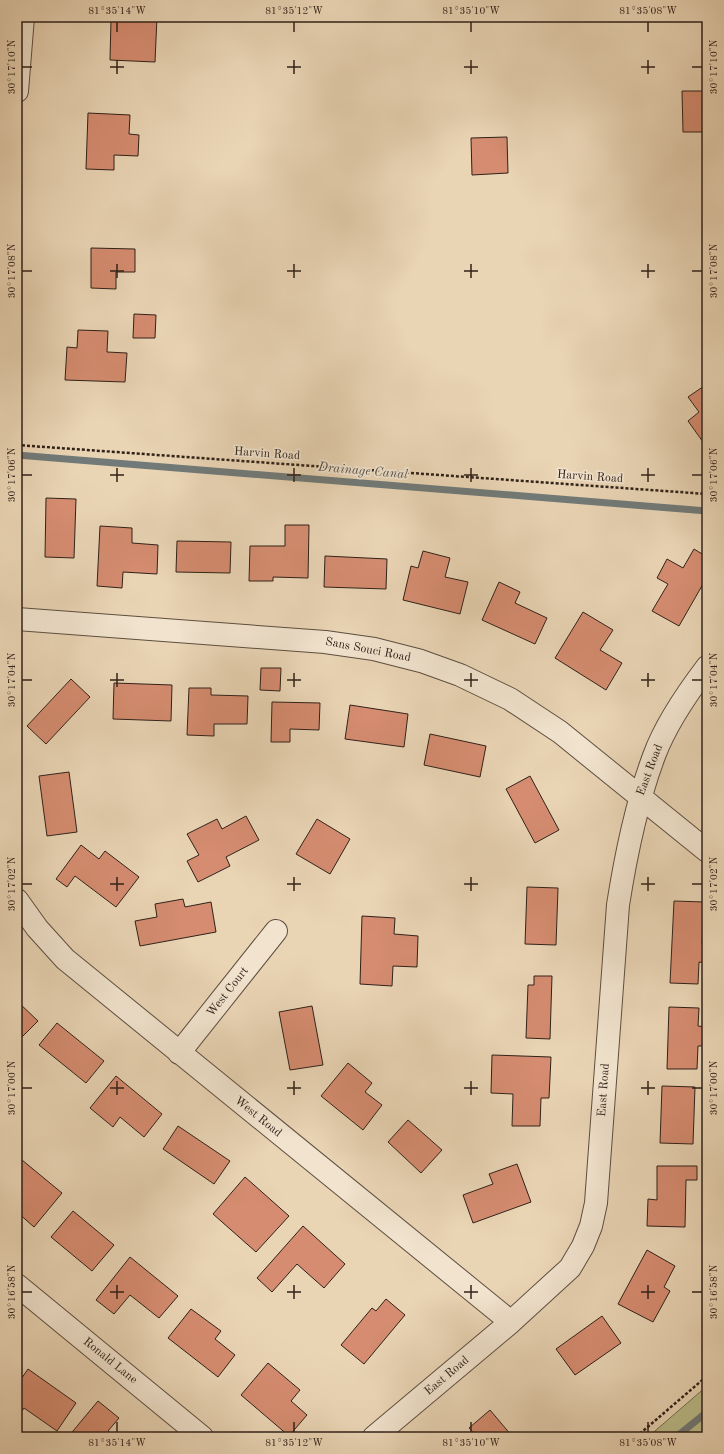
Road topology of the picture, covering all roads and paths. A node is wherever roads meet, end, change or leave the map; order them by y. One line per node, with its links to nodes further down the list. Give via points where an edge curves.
1 (23, 17): 2 (street)
2 (17, 91)
3 (17, 445): 4 (path, Harvin Road)
4 (707, 494)
5 (17, 619): 7 (street, Sans Souci Road, via 325,642 374,649 421,661 460,675 510,699 560,732)
6 (707, 667): 7 (street, East Road, via 694,683 654,754)
7 (640, 797): 8 (street, Sans Souci Road); 13 (street, East Road, via 618,905 596,1203 591,1226 570,1268)
8 (707, 852)
9 (17, 900): 11 (street, West Road, via 37,928 65,959)
10 (276, 931): 11 (street, West Court)
11 (180, 1053): 13 (street, West Road)
12 (17, 1285): 15 (street, Ronald Lane)
13 (511, 1322): 16 (street, East Road)
14 (707, 1376): 17 (path)
15 (202, 1437)
16 (374, 1437)
17 (636, 1437)

